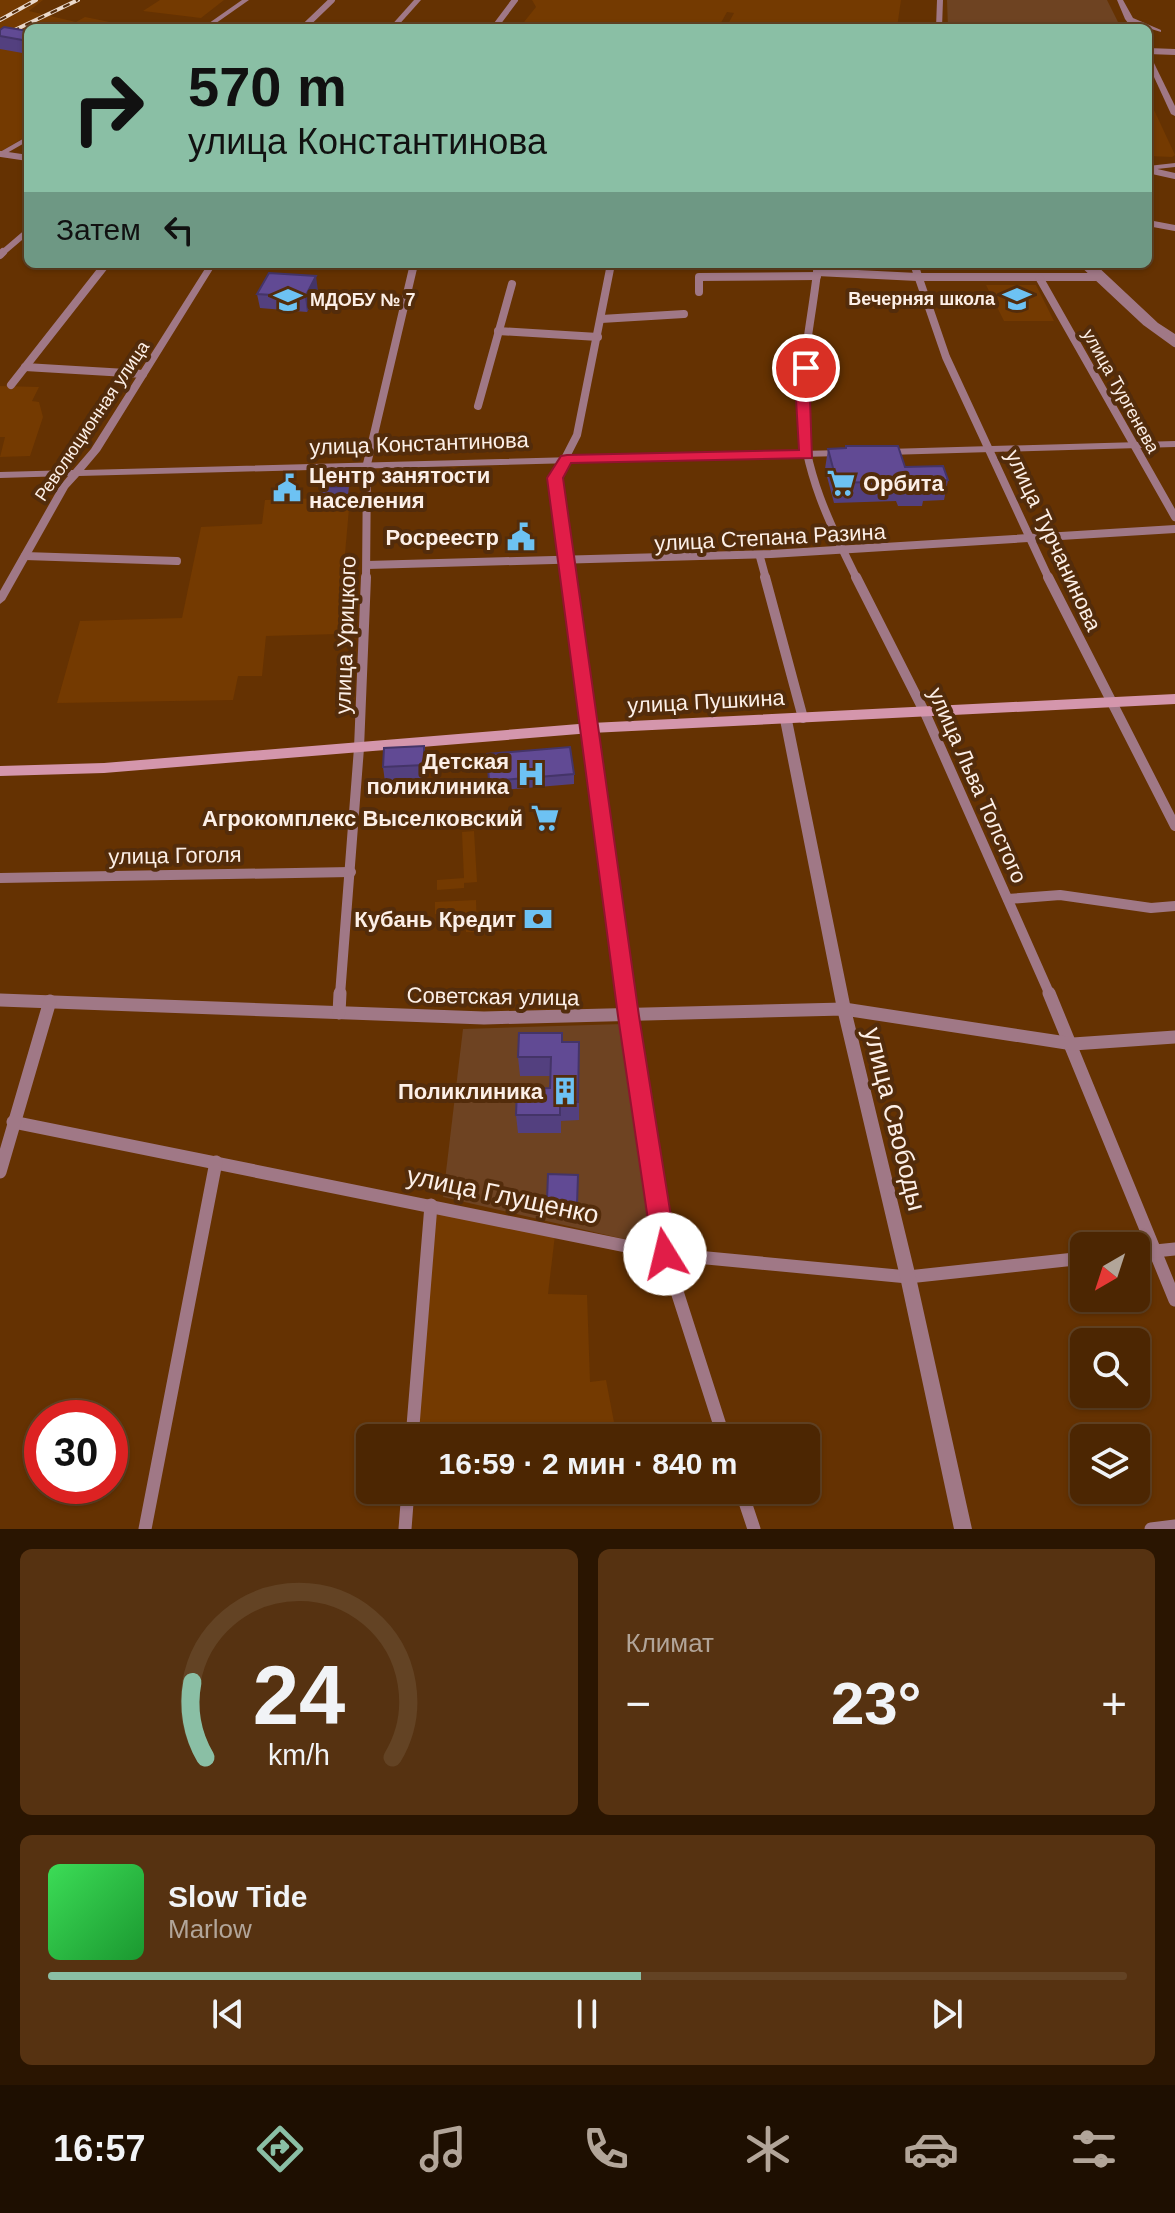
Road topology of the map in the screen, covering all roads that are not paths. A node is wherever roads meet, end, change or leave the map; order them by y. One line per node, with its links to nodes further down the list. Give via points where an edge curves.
1 (246, 0): 8 (street)
2 (332, 0): 9 (street)
3 (418, 0): 10 (street)
4 (515, 0): 11 (street)
5 (940, 0): 12 (street)
6 (1120, 0): 7 (street)
7 (1128, 19): 13 (street); 14 (street)
8 (211, 24)
9 (307, 24)
10 (396, 24)
11 (497, 24)
12 (939, 24)
13 (1131, 24)
14 (1141, 24)
15 (1152, 28): 16 (street)
16 (1159, 31): 17 (street); 18 (street)
17 (1152, 32)
18 (1175, 32)
19 (1175, 52): 20 (street)
20 (1152, 54)
21 (1152, 63): 22 (street)
22 (1175, 114)
23 (24, 140): 24 (street)
24 (0, 155): 25 (street)
25 (24, 158)
26 (1174, 166): 27 (street)
27 (1152, 169)
28 (1152, 170): 29 (street)
29 (1175, 176)
30 (1152, 224): 31 (street)
31 (1175, 228)
32 (24, 234): 33 (street)
33 (0, 255)
34 (103, 268): 51 (street)
35 (209, 268): 52 (street, Революционная улица)
36 (413, 268): 62 (street, улица Урицкого)
37 (610, 268): 47 (street)
38 (915, 268): 41 (street, улица Турчанинова)
39 (1090, 268): 42 (street)
40 (817, 271): 41 (street); 45 (street, via 699,277); 60 (street, улица Льва Толстого, via 803,399)
41 (917, 277): 43 (street); 57 (street, улица Турчанинова, via 946,357)
42 (1099, 278): 43 (street); 50 (street)
43 (1040, 279): 56 (street, улица Тургенева)
44 (512, 284): 48 (street)
45 (699, 292)
46 (684, 314): 47 (street)
47 (601, 319): 49 (street)
48 (498, 331): 49 (street); 54 (street)
49 (598, 337): 61 (street)
50 (1175, 341)
51 (25, 367): 52 (street); 53 (street)
52 (143, 374): 63 (street, Революционная улица)
53 (11, 385)
54 (478, 406)
55 (1175, 444): 56 (street)
56 (1132, 445): 57 (street); 65 (street, улица Тургенева)
57 (991, 449): 58 (street); 67 (street, улица Турчанинова)
58 (868, 452)
59 (853, 453): 60 (street, улица Константинова)
60 (807, 454): 61 (street, улица Константинова); 68 (street, улица Льва Толстого)
61 (567, 459): 62 (street, улица Константинова); 72 (street, via 555,478)
62 (367, 464): 63 (street, улица Константинова); 73 (street, улица Урицкого)
63 (77, 472): 64 (street, улица Константинова); 69 (street, Революционная улица)
64 (0, 475)
65 (1175, 517)
66 (1175, 529): 67 (street, улица Степана Разина)
67 (1029, 540): 68 (street, улица Степана Разина); 76 (street, улица Турчанинова)
68 (842, 552): 70 (street, улица Степана Разина); 77 (street, улица Льва Толстого)
69 (25, 556): 71 (street); 74 (street, Революционная улица)
70 (760, 557): 72 (street, улица Степана Разина); 78 (street)
71 (177, 561)
72 (568, 564): 73 (street, улица Степана Разина); 80 (street)
73 (367, 565): 81 (street, улица Урицкого)
74 (0, 600)
75 (1175, 699): 76 (main road, улица Пушкина)
76 (1113, 702): 77 (main road, улица Пушкина); 83 (street, улица Турчанинова)
77 (924, 710): 78 (main road, улица Пушкина); 86 (street, улица Льва Толстого)
78 (803, 718): 79 (main road, улица Пушкина)
79 (786, 720): 80 (main road, улица Пушкина); 90 (street, улица Свободы)
80 (591, 728): 81 (main road, улица Пушкина); 92 (street)
81 (359, 748): 82 (main road, улица Пушкина); 84 (street, улица Урицкого)
82 (0, 771)
83 (1175, 826)
84 (351, 872): 85 (street, улица Гоголя); 91 (street, улица Урицкого)
85 (0, 878)
86 (1008, 899): 87 (street, via 1060,895 1151,908); 94 (street, улица Льва Толстого)
87 (1175, 906)
88 (0, 1000): 89 (street, Советская улица)
89 (50, 1001): 91 (street, Советская улица); 95 (street)
90 (844, 1009): 92 (street, Советская улица); 94 (street, Советская улица); 104 (street, улица Свободы)
91 (339, 1013): 92 (street, Советская улица)
92 (628, 1016): 102 (street)
93 (1175, 1037): 94 (street, Советская улица)
94 (1073, 1044): 100 (street, улица Льва Толстого)
95 (13, 1122): 96 (street, улица Глущенко); 97 (street)
96 (216, 1162): 98 (street, улица Глущенко); 111 (street)
97 (0, 1172)
98 (431, 1205): 102 (street, улица Глущенко); 106 (street)
99 (1175, 1249): 100 (street)
100 (1156, 1251): 101 (street); 105 (street, улица Льва Толстого)
101 (1150, 1252)
102 (665, 1254): 104 (street, улица Глущенко); 107 (street)
103 (1070, 1260): 104 (street, улица Глущенко)
104 (908, 1277): 114 (street, улица Свободы)
105 (1175, 1300)
106 (413, 1424)
107 (720, 1424)
108 (407, 1504): 112 (street)
109 (746, 1504): 113 (street)
110 (1175, 1526): 115 (street)
111 (145, 1529)
112 (405, 1529)
113 (754, 1529)
114 (963, 1529)
115 (1151, 1529)

